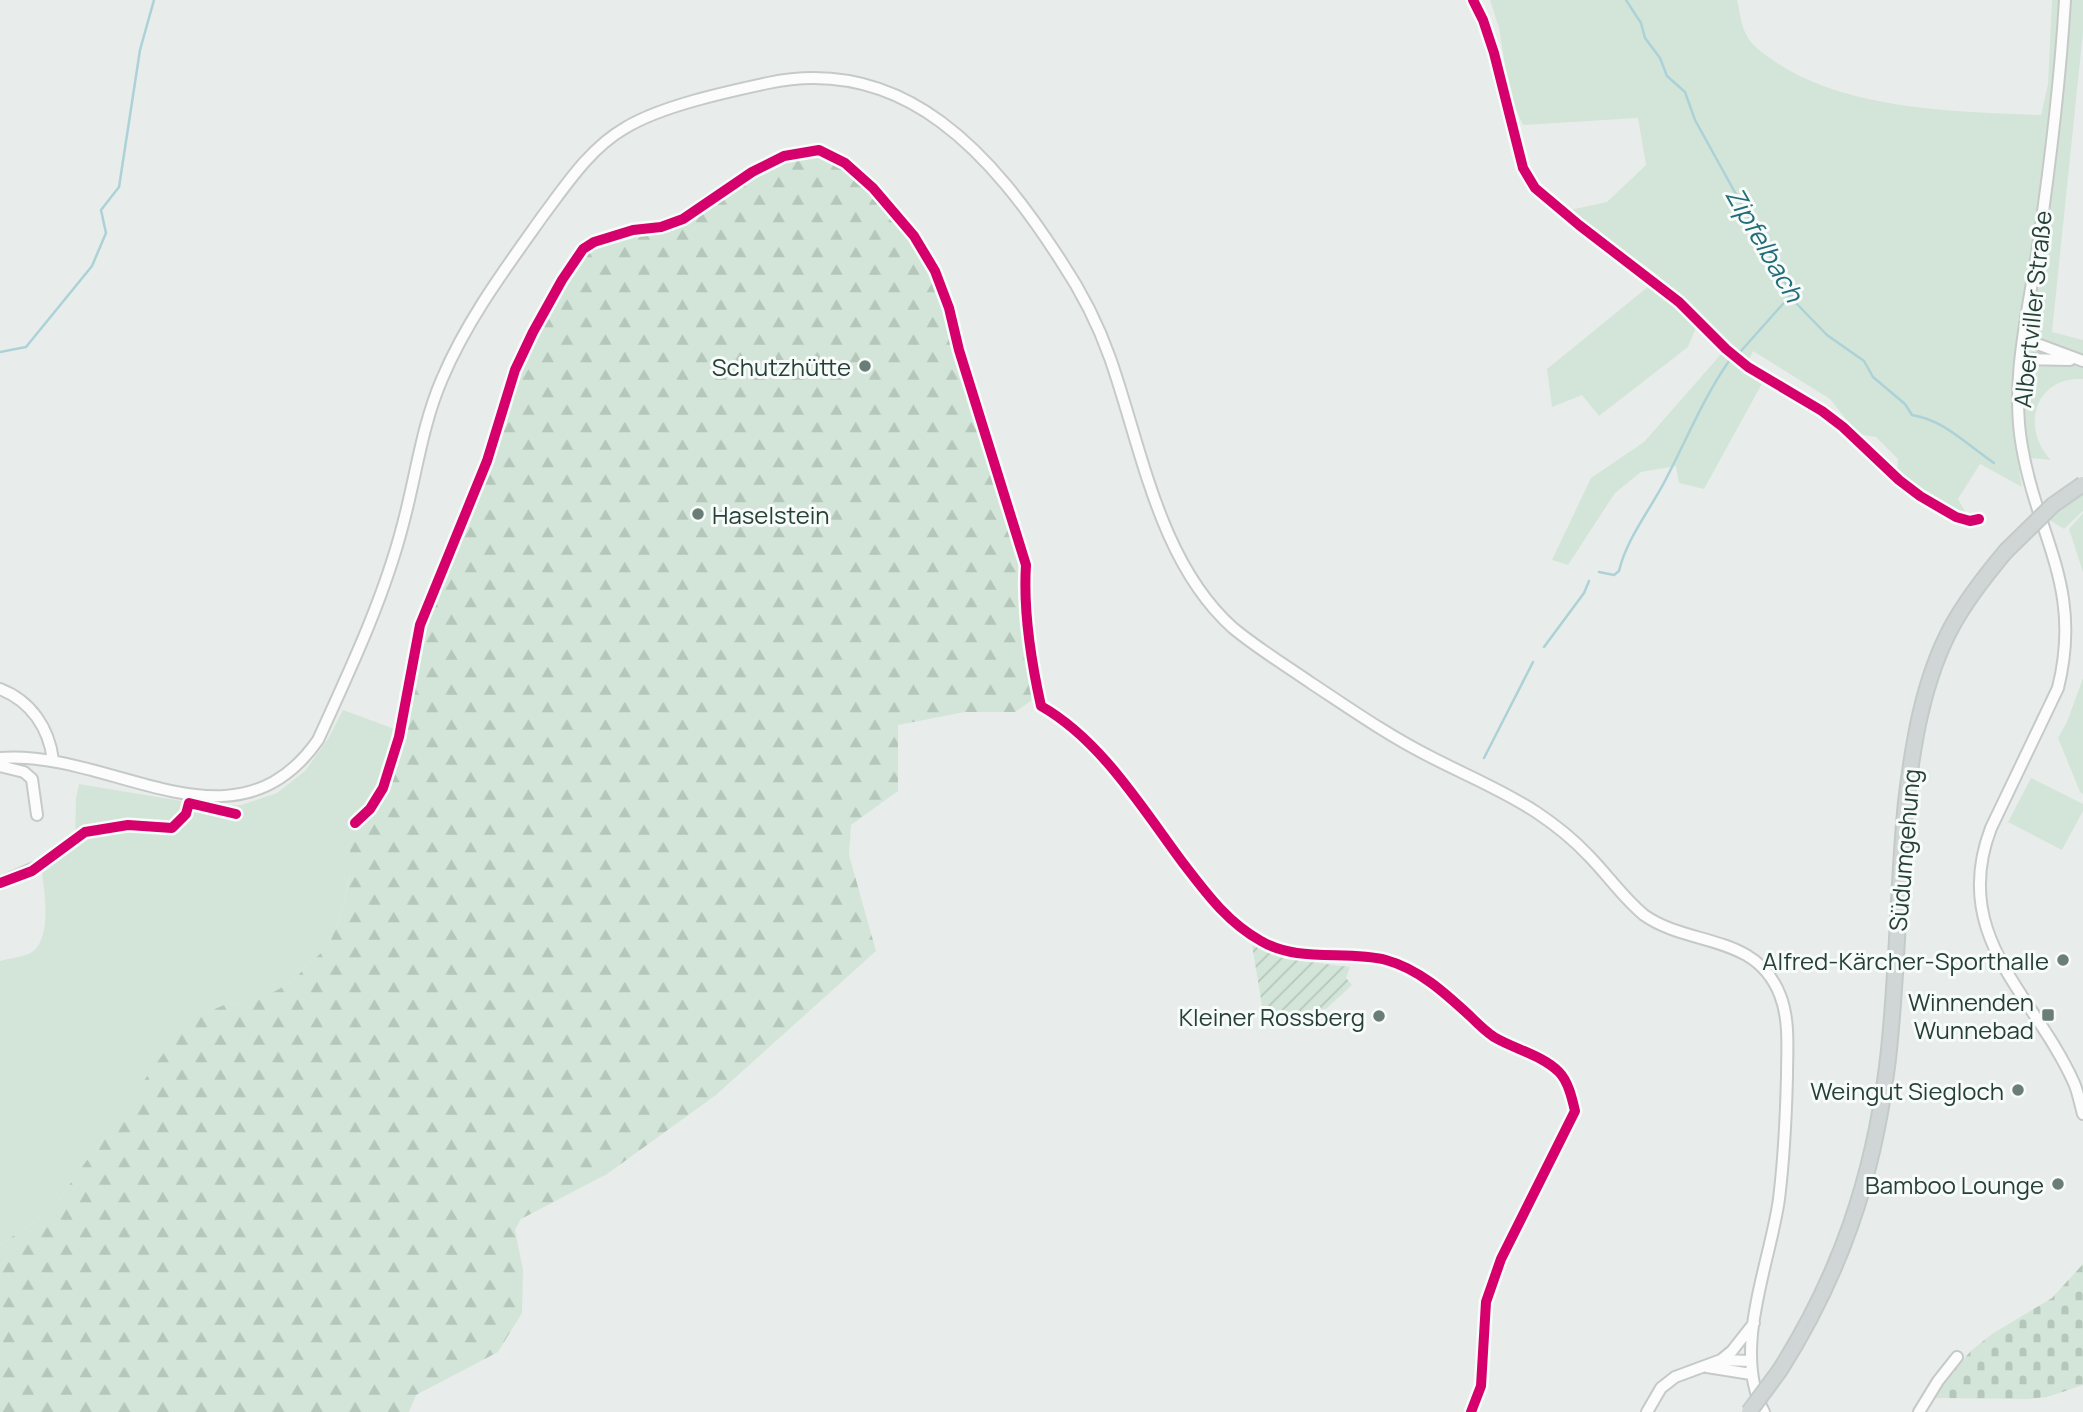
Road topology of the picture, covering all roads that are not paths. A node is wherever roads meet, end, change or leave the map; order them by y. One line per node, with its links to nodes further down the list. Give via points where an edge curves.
1 (2065, 0): 2 (street, Albertviller Straße, via 2054,125)
2 (2024, 339): 3 (street, Albertviller Straße); 4 (street)
3 (2021, 359): 4 (street); 13 (street, Albertviller Straße, via 2020,432 2030,482 2065,588 2070,638 2058,688 1983,850 1981,900 1998,960 2074,1084)
4 (2081, 360)
5 (2083, 484): 21 (main road, Südumgehung, bridge, via 2053,505 1973,590 1931,675 1911,763 1887,1066 1865,1183 1826,1290 1780,1370)
6 (0, 690): 8 (street, via 17,697 37,717 49,738)
7 (0, 758): 8 (street)
8 (53, 760): 14 (street, via 192,795 226,797 268,787 303,761 318,740 384,585 438,386 458,343 575,174 603,144 648,116 780,80 848,80 899,96 941,120 982,157 1061,261 1108,352 1173,548 1214,609 1252,642 1393,737 1543,817 1588,854 1644,915 1725,944 1743,953 1772,979 1786,1016 1786,1104 1778,1206)
9 (0, 766): 10 (street, via 32,779)
10 (37, 815)
11 (39, 866): 12 (street)
12 (0, 883)
13 (2083, 1114)
14 (1754, 1323): 16 (street); 17 (street)
15 (1957, 1357): 23 (street)
16 (1721, 1360): 17 (street); 18 (street)
17 (1751, 1361): 19 (street)
18 (1707, 1367): 19 (street); 20 (street, via 1675,1377 1661,1388)
19 (1751, 1374): 22 (street)
20 (1647, 1412)
21 (1749, 1412)
22 (1765, 1412)
23 (1919, 1412)

